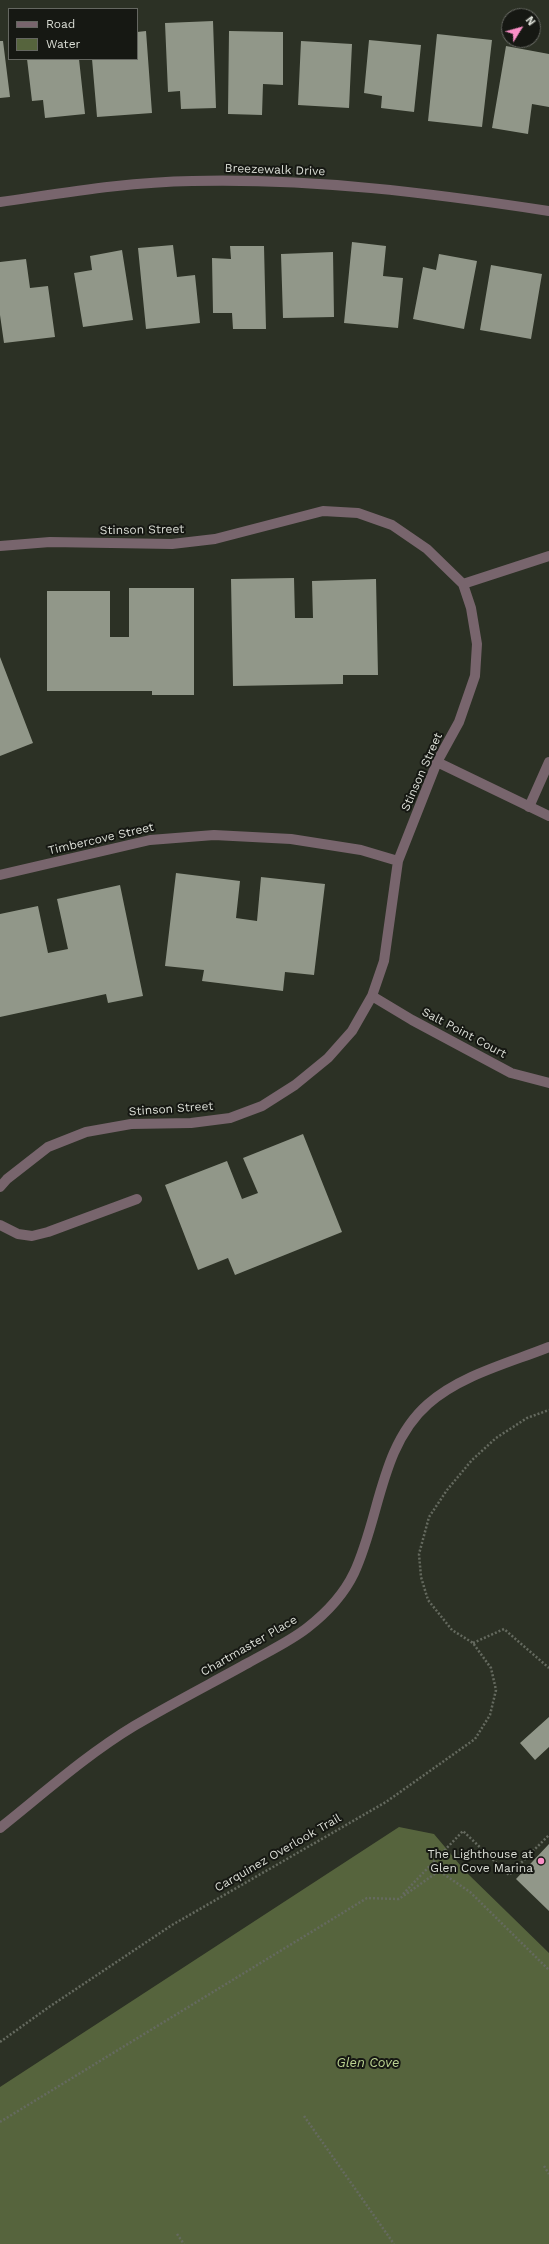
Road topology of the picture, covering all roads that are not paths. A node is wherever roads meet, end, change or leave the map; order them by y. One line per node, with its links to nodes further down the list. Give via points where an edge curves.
1 (0, 202): 2 (street, Breezewalk Drive, via 106,187 191,181 296,182 419,192)
2 (549, 211)
3 (0, 546): 5 (street, Stinson Street, via 50,542 172,544 215,539 323,511 358,513 392,524 427,549)
4 (549, 556): 5 (street)
5 (463, 584): 6 (street, Stinson Street, via 471,608 477,644 475,676 459,722)
6 (438, 762): 8 (street); 10 (street, Stinson Street)
7 (549, 762): 8 (street)
8 (529, 807): 9 (street)
9 (549, 816)
10 (398, 861): 11 (street, Timbercove Street, via 361,850 291,839 214,835 150,840); 12 (street, Stinson Street, via 384,961)
11 (0, 876)
12 (372, 996): 13 (street, Salt Point Court, via 511,1073); 14 (street, Stinson Street, via 352,1031 328,1058 295,1085 262,1106 230,1118 191,1123 131,1124 86,1132 48,1147 7,1178)
13 (549, 1083)
14 (0, 1187)
15 (137, 1199): 16 (street, via 32,1236 18,1234)
16 (0, 1225)
17 (549, 1347): 18 (street, Chartmaster Place, via 462,1382 428,1404 408,1426 390,1460 368,1539 353,1575 334,1602 306,1628 133,1727 82,1763)
18 (0, 1828)

